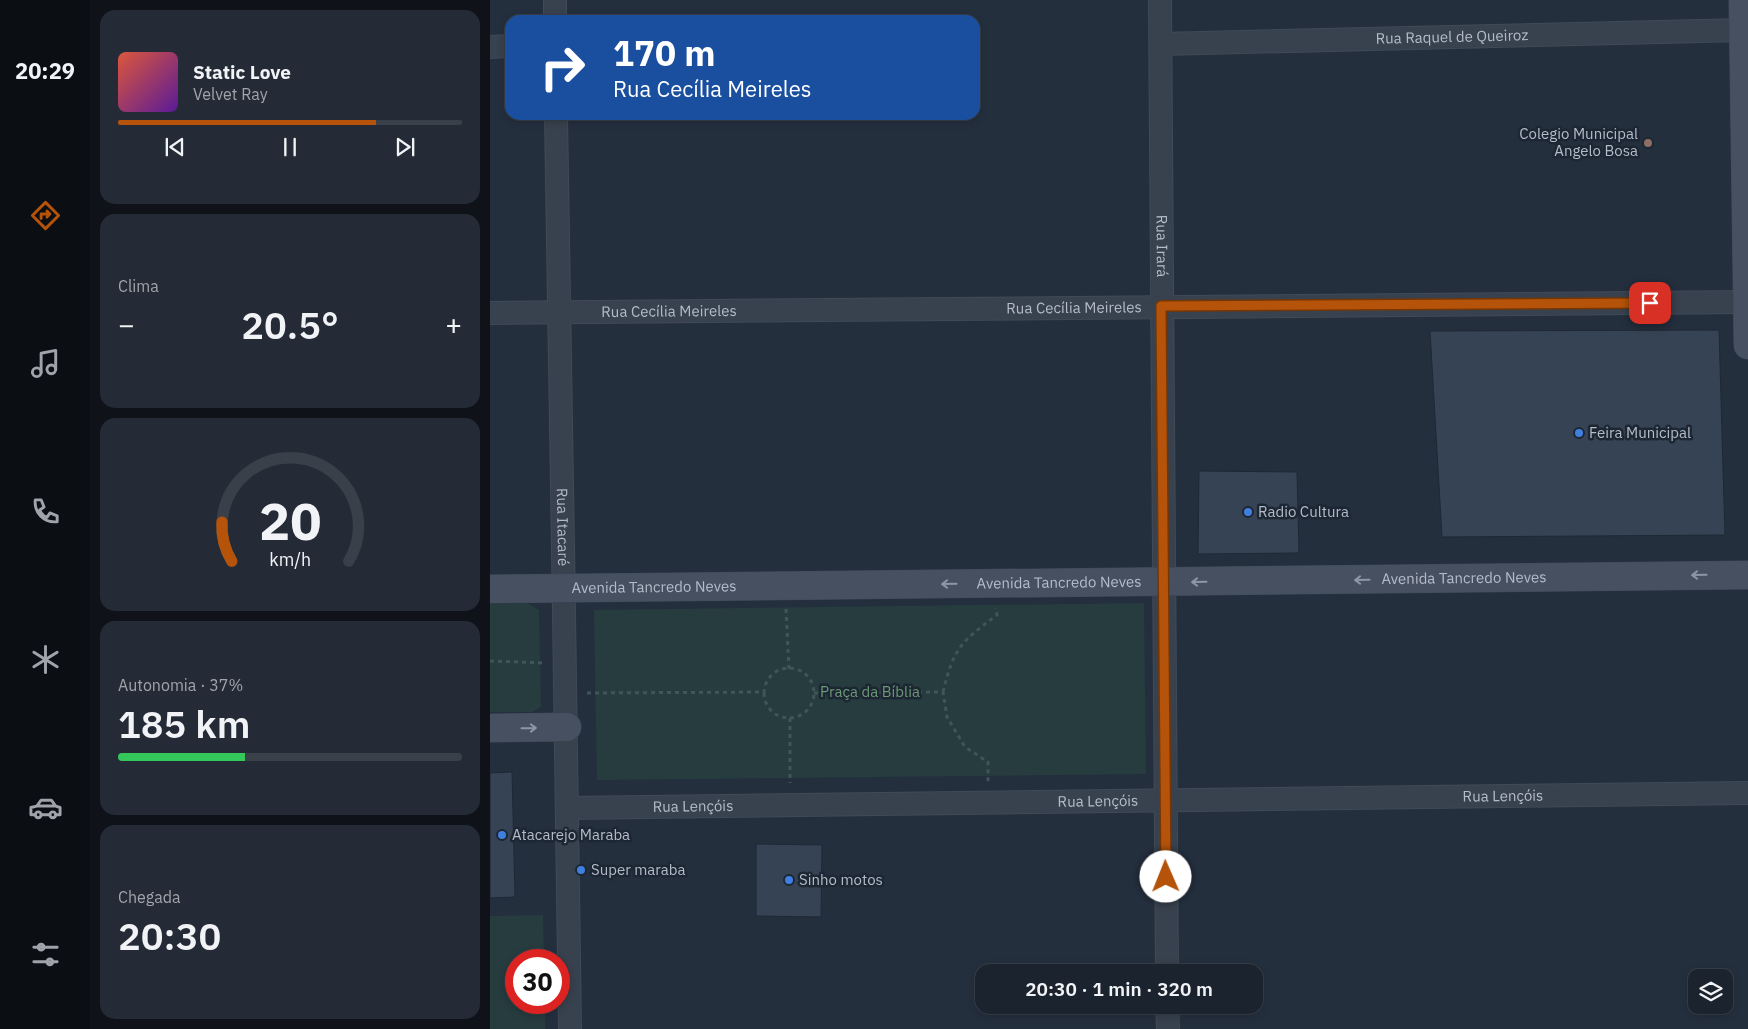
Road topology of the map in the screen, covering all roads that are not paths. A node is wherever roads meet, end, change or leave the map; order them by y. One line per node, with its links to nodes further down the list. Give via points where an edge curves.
1 (555, 0): 4 (street)
2 (1160, 0): 6 (street, Rua Irará)
3 (1743, 0): 5 (street)
4 (555, 15)
5 (1743, 30): 6 (street, Rua Raquel de Queiroz); 10 (street)
6 (1161, 44): 12 (street, Rua Irará)
7 (505, 46): 8 (street)
8 (490, 47)
9 (556, 120): 13 (street, Rua Itacaré)
10 (1747, 194): 11 (street)
11 (1748, 302): 12 (street, Rua Cecília Meireles); 15 (street)
12 (1161, 306): 13 (street, Rua Cecília Meireles); 17 (street, Rua Irará)
13 (558, 311): 14 (street, Rua Cecília Meireles); 18 (street, Rua Itacaré)
14 (490, 313)
15 (1748, 345)
16 (1748, 575): 17 (street, Avenida Tancredo Neves, one-way to 17)
17 (1164, 582): 18 (street, Avenida Tancredo Neves, one-way to 18); 23 (street, Rua Irará)
18 (564, 588): 19 (street, Avenida Tancredo Neves); 20 (street, Rua Itacaré)
19 (490, 589)
20 (568, 727): 21 (street, one-way to 20); 24 (street, Rua Itacaré)
21 (490, 728)
22 (1748, 793): 23 (street, Rua Lençóis)
23 (1164, 801): 24 (street, Rua Lençóis); 25 (street, Rua Irará)
24 (568, 808): 27 (street, Rua Itacaré)
25 (1167, 964)
26 (1167, 1014): 28 (street)
27 (570, 1029)
28 (1168, 1029)

